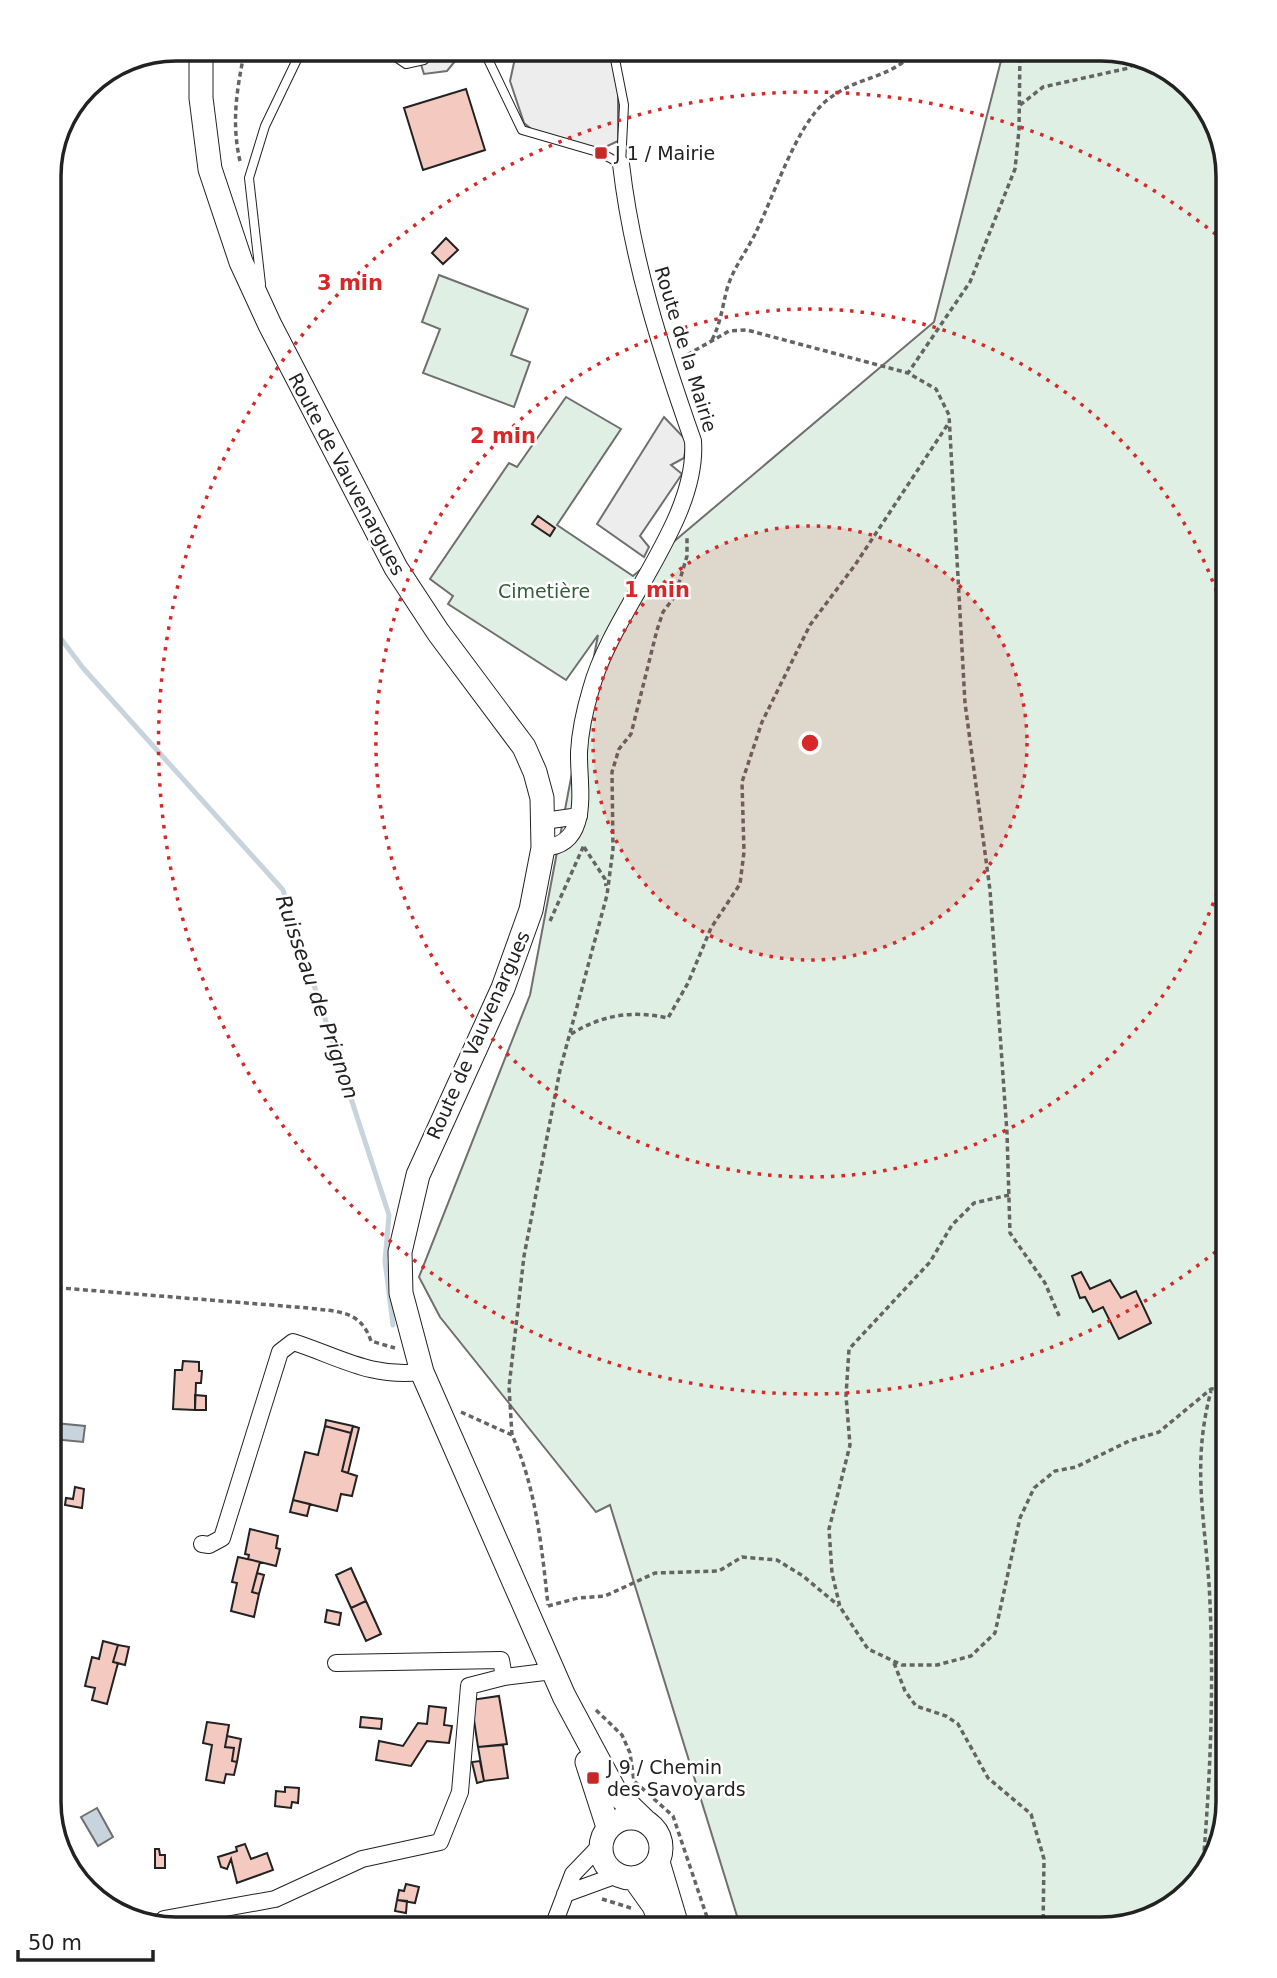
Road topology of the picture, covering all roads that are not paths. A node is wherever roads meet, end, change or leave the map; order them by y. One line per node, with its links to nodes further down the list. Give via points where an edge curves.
1 (201, 61): 8 (main road, Route de Vauvenargues, via 210,169 241,262)
2 (296, 61): 8 (lane, via 265,126 249,178)
3 (402, 61): 4 (lane)
4 (420, 61)
5 (489, 61): 7 (lane, via 522,130 601,153)
6 (617, 61): 7 (lane, Route de la Mairie, via 624,105)
7 (621, 164): 9 (street, Route de la Mairie, via 630,230 667,368 693,441 695,462 656,558 598,667 579,748)
8 (270, 325): 10 (main road, Route de Vauvenargues, via 396,568 524,747 535,772)
9 (579, 816): 10 (street); 11 (street, Route de la Mairie, via 569,838 558,847)
10 (544, 821): 11 (main road, Route de Vauvenargues)
11 (543, 848): 12 (main road, Route de Vauvenargues, via 519,946 434,1135 407,1213 400,1252 401,1293)
12 (422, 1372): 13 (street, via 373,1372 293,1342 280,1352 222,1538); 15 (main road, Route de Vauvenargues)
13 (202, 1544)
14 (336, 1663): 16 (street, via 501,1660)
15 (553, 1671): 16 (street); 17 (main road, Route de Vauvenargues)
16 (503, 1677): 23 (street, via 469,1686 460,1793 440,1842 362,1859 275,1899)
17 (564, 1696): 18 (main road, Route de Vauvenargues, via 616,1793); 19 (main road, Route de Vauvenargues)
18 (644, 1820): 19 (main road, via 625,1818); 20 (main road, via 661,1842)
19 (604, 1836): 21 (main road, via 604,1863); 22 (street, via 573,1874)
20 (658, 1862): 21 (main road, via 644,1875); 26 (main road)
21 (626, 1876): 22 (street); 25 (main road)
22 (565, 1894): 24 (street)
23 (175, 1917)
24 (556, 1917)
25 (658, 1917)
26 (674, 1917)

